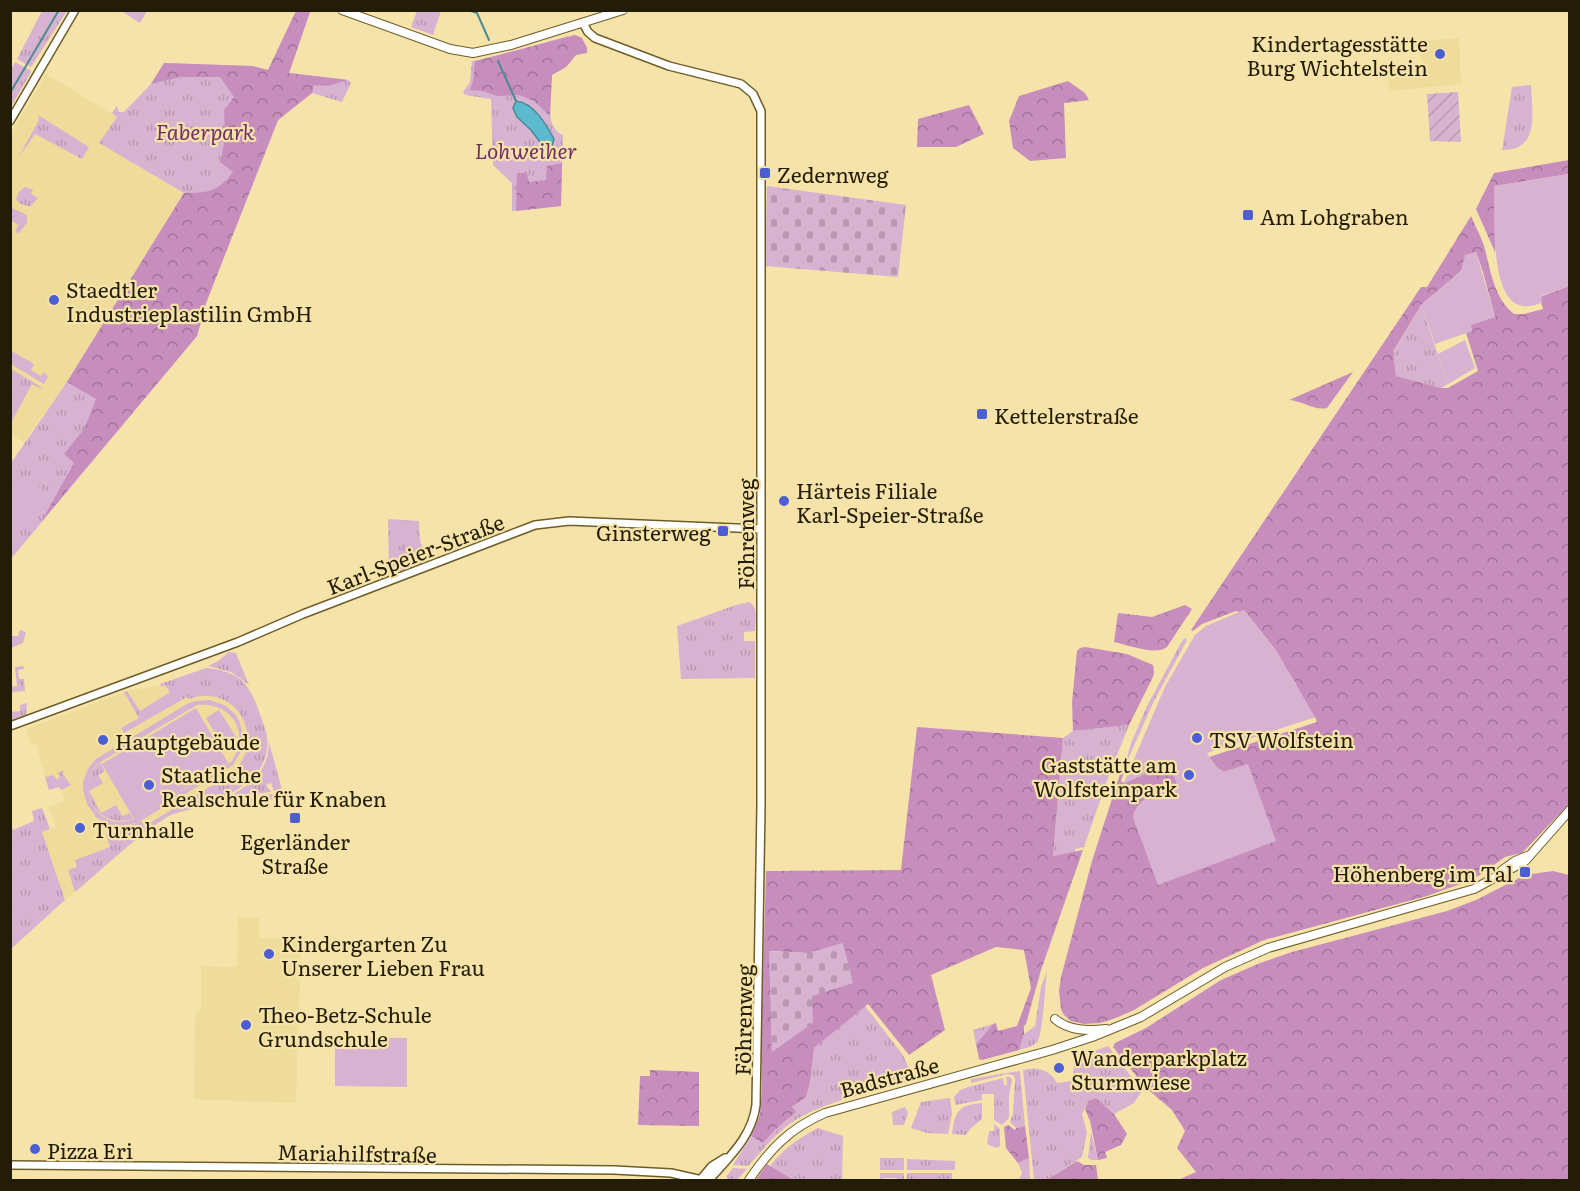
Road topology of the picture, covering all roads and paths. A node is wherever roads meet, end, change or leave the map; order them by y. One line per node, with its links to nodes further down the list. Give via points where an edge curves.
1 (75, 10): 5 (street)
2 (342, 10): 4 (main road, via 465,53 490,51)
3 (623, 10): 4 (main road)
4 (583, 23): 6 (street, Föhrenweg, via 595,38 645,58 741,84 760,106)
5 (10, 121)
6 (760, 529): 7 (street, Karl-Speier-Straße, via 569,521 535,525 228,646); 11 (street, Föhrenweg, via 756,1105 744,1139)
7 (10, 726)
8 (1569, 810): 10 (main road, via 1520,865 1474,889 1246,956)
9 (1055, 1019): 10 (main road, via 1067,1027 1084,1030)
10 (1119, 1027): 15 (main road, Badstraße, via 1063,1047 825,1113 779,1142)
11 (729, 1156): 13 (street, Föhrenweg); 14 (street, Föhrenweg)
12 (10, 1165): 13 (street, Mariahilfstraße, via 614,1170 671,1173)
13 (701, 1180)
14 (709, 1180)
15 (749, 1180)

